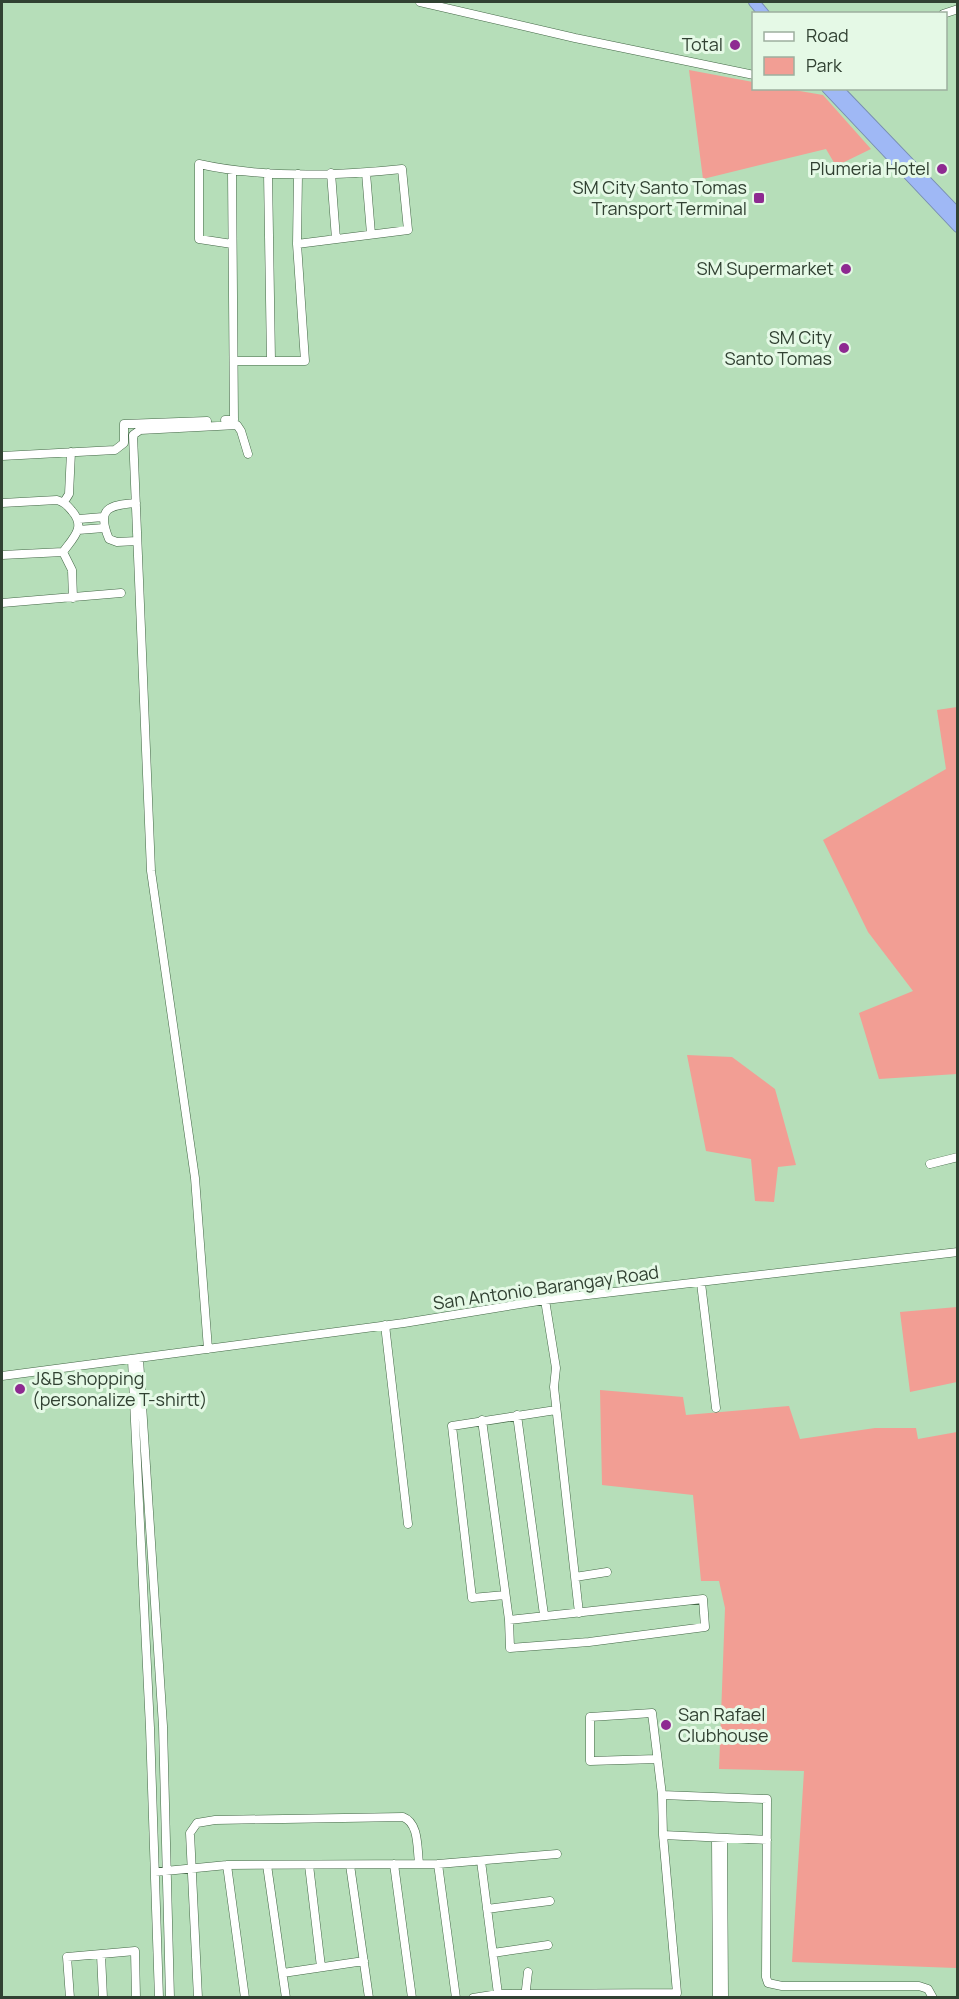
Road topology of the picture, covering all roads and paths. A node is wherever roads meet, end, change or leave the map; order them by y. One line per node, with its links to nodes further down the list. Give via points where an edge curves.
1 (420, 2): 2 (street)
2 (752, 75)
3 (832, 90): 10 (highway)
4 (832, 90): 11 (highway)
5 (232, 172): 6 (street); 14 (street); 14 (street, via 199,164 199,239)
6 (268, 173): 9 (street); 17 (street)
7 (331, 173): 8 (street); 9 (street); 13 (street)
8 (366, 173): 12 (street); 12 (street, via 402,169 408,230)
9 (298, 174): 15 (street)
10 (957, 214)
11 (957, 227)
12 (371, 234): 13 (street)
13 (336, 239): 15 (street)
14 (232, 244): 16 (street)
15 (297, 244): 17 (street, via 305,361)
16 (234, 361): 17 (street); 18 (street, via 234,420 124,424 124,443 115,450)
17 (271, 361)
18 (71, 452): 20 (street); 21 (street, via 69,494)
19 (248, 454): 23 (street, via 237,424 140,430 133,435)
20 (2, 456)
21 (64, 502): 22 (street); 25 (street)
22 (2, 503)
23 (136, 503): 24 (street, via 116,505 107,509); 28 (street)
24 (103, 517): 25 (street); 26 (street)
25 (79, 519): 27 (street)
26 (104, 528): 27 (street); 28 (street, via 108,539)
27 (78, 530): 29 (street)
28 (137, 541): 40 (street, via 151,871 195,1178)
29 (63, 552): 30 (street); 32 (street, via 72,570)
30 (2, 555)
31 (121, 593): 32 (street)
32 (73, 598): 33 (street)
33 (2, 603)
34 (957, 1157): 35 (street)
35 (930, 1164)
36 (957, 1252): 37 (street, San Antonio Barangay Road)
37 (701, 1283): 38 (street, San Antonio Barangay Road); 43 (street)
38 (545, 1300): 39 (street, San Antonio Barangay Road); 44 (street, via 556,1368)
39 (385, 1325): 40 (street, San Antonio Barangay Road); 47 (street)
40 (208, 1349): 41 (street, San Antonio Barangay Road)
41 (136, 1359): 42 (street, San Antonio Barangay Road); 69 (street, via 163,1726); 70 (street)
42 (2, 1376)
43 (716, 1408)
44 (556, 1410): 45 (street); 49 (street)
45 (517, 1415): 46 (street); 52 (street)
46 (482, 1420): 50 (street); 50 (street, via 452,1426 472,1598)
47 (408, 1524)
48 (607, 1572): 49 (street)
49 (574, 1577): 51 (street)
50 (505, 1596): 53 (street)
51 (579, 1613): 52 (street); 53 (street, via 703,1599 705,1627 510,1648)
52 (544, 1615): 53 (street)
53 (508, 1620)
54 (657, 1760): 54 (street, via 652,1713 590,1717 590,1761); 55 (street)
55 (662, 1795): 56 (street); 58 (street, via 767,1799)
56 (663, 1835): 57 (street); 81 (street, via 677,1994)
57 (719, 1838): 58 (street); 94 (street); 95 (street)
58 (767, 1840): 96 (street, via 768,1983 919,1986 928,1989)
59 (557, 1854): 60 (street)
60 (482, 1861): 64 (street); 72 (street)
61 (419, 1863): 63 (street); 64 (street); 68 (street, via 414,1826 403,1817 215,1820 197,1823 192,1828)
62 (309, 1864): 66 (street); 67 (street); 77 (street)
63 (394, 1864): 67 (street); 91 (street)
64 (438, 1864): 92 (street)
65 (227, 1865): 66 (street); 68 (street); 88 (street)
66 (267, 1865): 79 (street)
67 (350, 1865): 76 (street)
68 (191, 1868): 69 (street); 87 (street)
69 (168, 1871): 70 (street); 86 (street)
70 (155, 1872): 85 (street)
71 (550, 1901): 72 (street)
72 (487, 1909): 74 (street)
73 (548, 1945): 74 (street)
74 (493, 1953): 80 (street)
75 (101, 1955): 82 (street, via 67,1958); 83 (street); 84 (street, via 135,1951)
76 (364, 1961): 77 (street); 90 (street)
77 (321, 1967): 79 (street)
78 (528, 1972): 81 (street)
79 (283, 1973): 89 (street)
80 (498, 1995): 81 (street); 93 (street)
81 (525, 1996)
82 (70, 1998)
83 (103, 1998)
84 (136, 1998)
85 (159, 1998)
86 (170, 1998)
87 (198, 1998)
88 (246, 1998)
89 (286, 1998)
90 (369, 1998)
91 (412, 1998)
92 (456, 1998)
93 (473, 1998)
94 (717, 1998)
95 (724, 1998)
96 (933, 1998)

